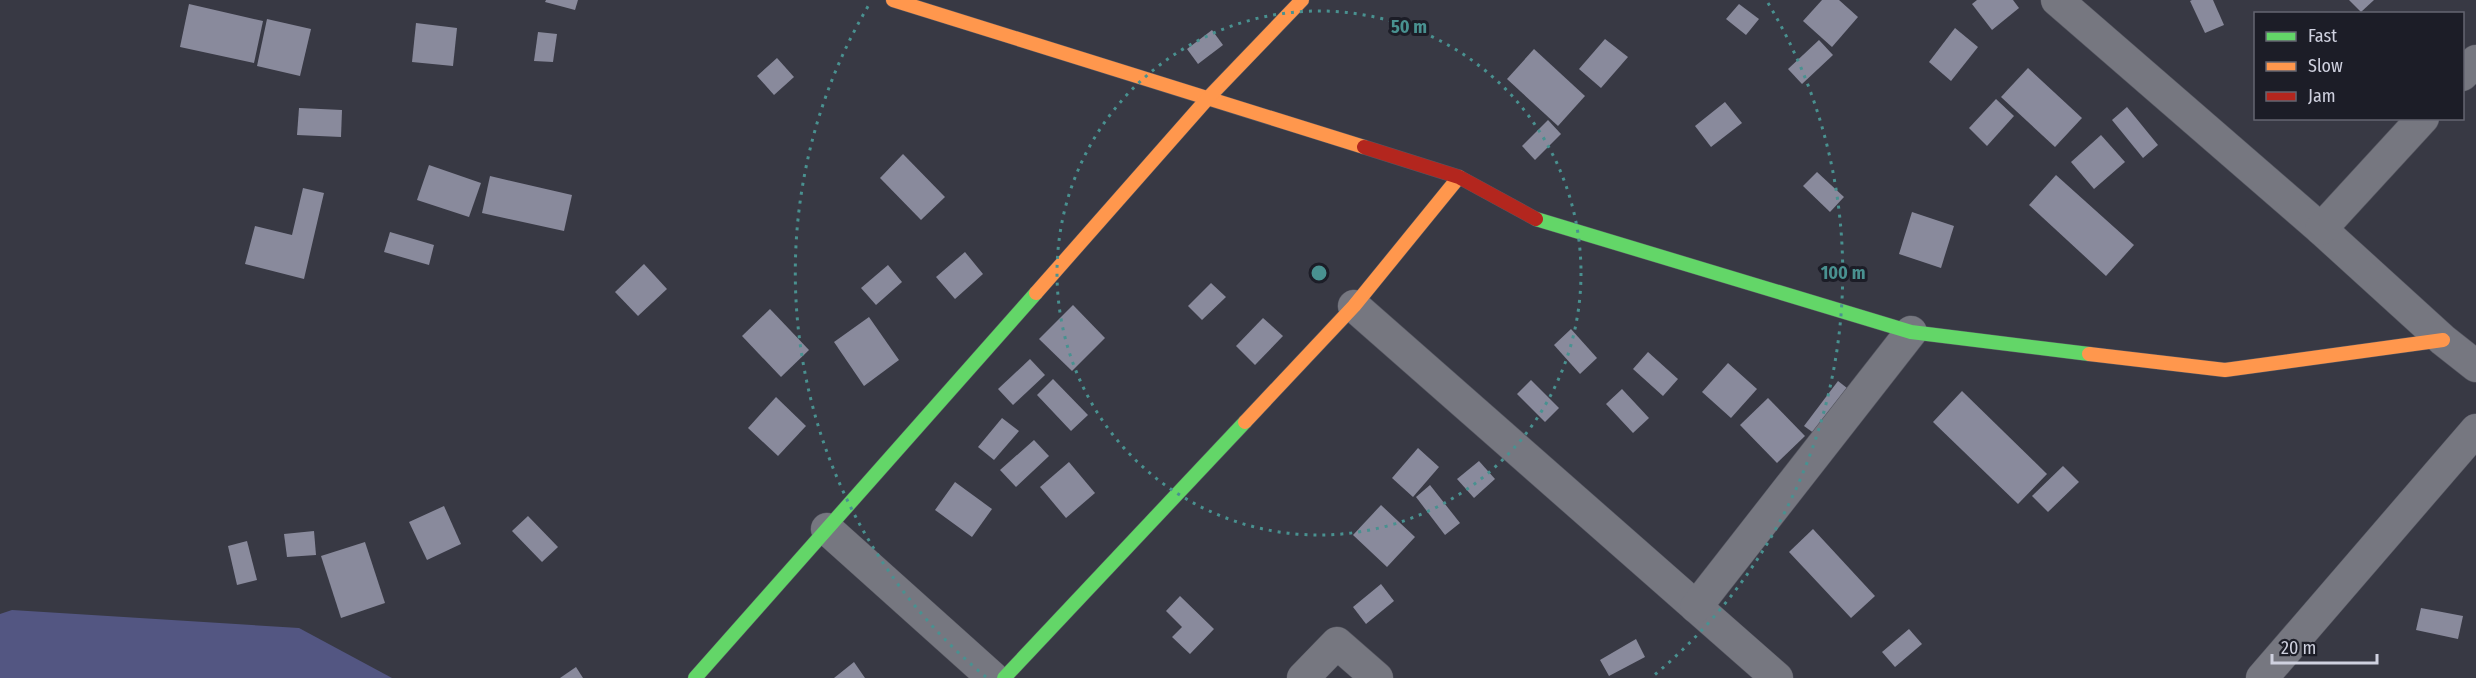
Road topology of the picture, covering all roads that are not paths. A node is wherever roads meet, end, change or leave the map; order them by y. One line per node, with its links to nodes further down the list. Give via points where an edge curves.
1 (1302, 0): 6 (street)
2 (2057, 0): 9 (street)
3 (911, 2): 6 (street)
4 (2476, 61): 5 (street)
5 (2464, 74)
6 (1208, 98): 8 (street); 15 (street)
7 (2421, 120): 9 (street)
8 (1459, 177): 10 (street); 11 (street, via 1530,217)
9 (2321, 229): 12 (street)
10 (1354, 306): 16 (street); 20 (street)
11 (1911, 332): 12 (street, via 2225,370); 16 (street)
12 (2443, 340): 13 (street)
13 (2476, 366)
14 (2476, 430): 17 (street)
15 (827, 529): 18 (street); 19 (street)
16 (1696, 607): 23 (street)
17 (2271, 675)
18 (696, 678)
19 (993, 678)
20 (1004, 678)
21 (1303, 678): 22 (street, via 1337,643)
22 (1377, 678)
23 (1777, 678)

